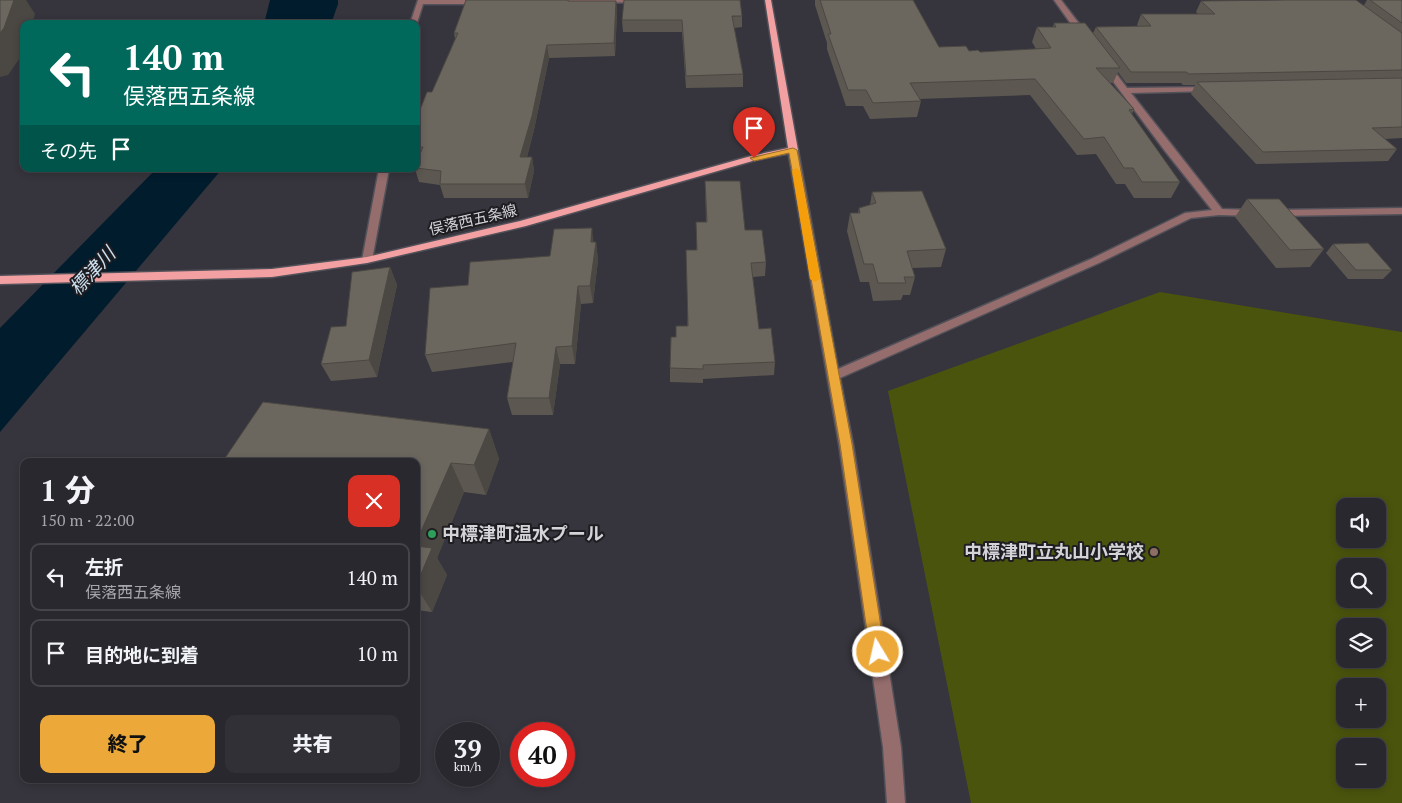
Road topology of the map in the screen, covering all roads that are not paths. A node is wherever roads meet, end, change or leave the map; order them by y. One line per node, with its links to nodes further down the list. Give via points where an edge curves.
1 (587, 0): 2 (street); 6 (street)
2 (665, 0)
3 (768, 0): 13 (main road)
4 (1058, 0): 9 (street)
5 (420, 1): 7 (street); 8 (street)
6 (548, 1)
7 (489, 2)
8 (415, 20)
9 (1091, 46)
10 (1102, 61): 12 (street)
11 (1223, 89): 12 (street)
12 (1125, 91): 15 (street)
13 (793, 150): 17 (main road, 俣落西五条線, via 754,158 522,224); 19 (street)
14 (383, 172): 17 (street)
15 (1219, 212): 16 (street); 19 (street, via 1189,216 1095,261)
16 (1402, 212)
17 (367, 260): 18 (main road, 俣落西五条線, via 272,274)
18 (0, 280)
19 (833, 376): 20 (street, via 892,747)
20 (896, 803)

